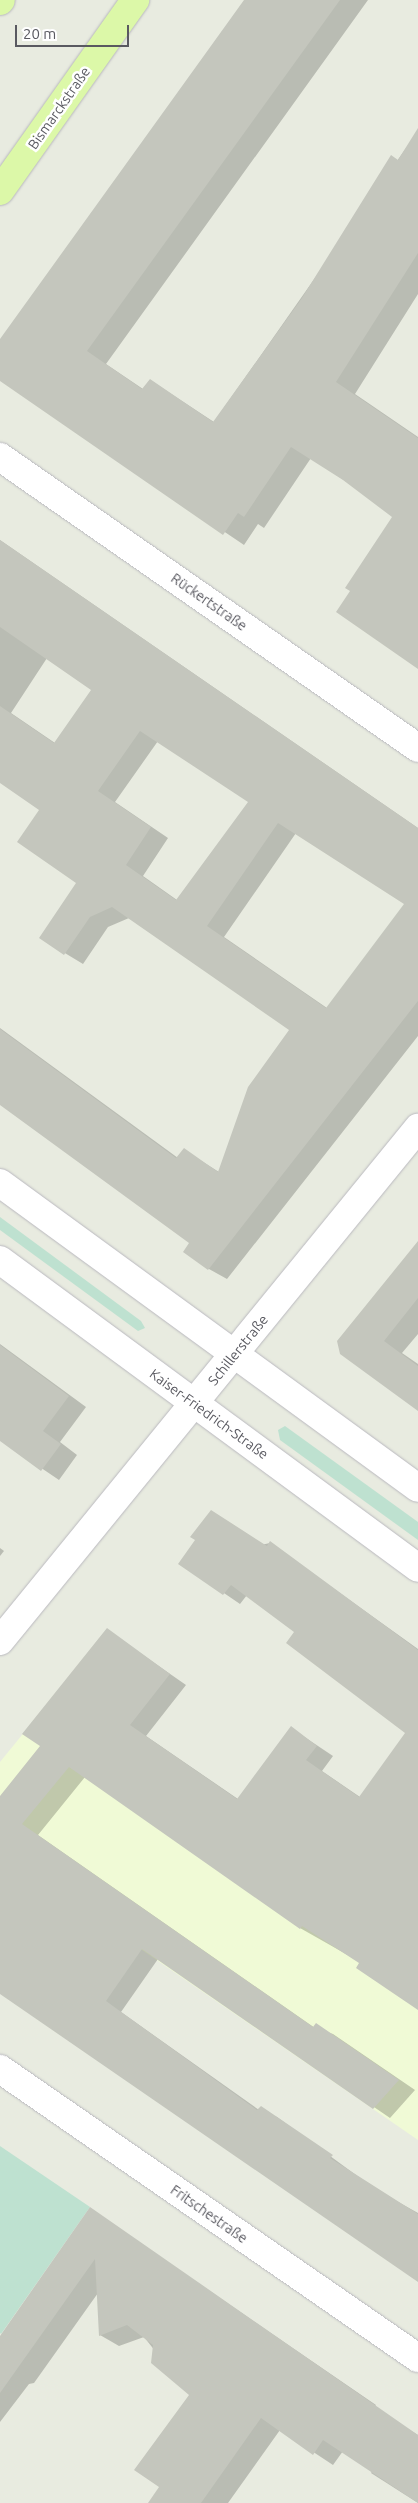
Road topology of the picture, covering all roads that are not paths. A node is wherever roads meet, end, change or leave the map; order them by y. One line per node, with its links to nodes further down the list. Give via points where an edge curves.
1 (135, 0): 2 (main road, Bismarckstraße)
2 (0, 191)
3 (0, 457): 4 (street, Rückertstraße)
4 (418, 748)
5 (418, 1128): 8 (street, Schillerstraße)
6 (0, 1183): 8 (street)
7 (0, 1260): 9 (street, Kaiser-Friedrich-Straße)
8 (234, 1356): 9 (street, Schillerstraße); 10 (street)
9 (194, 1404): 11 (street, Kaiser-Friedrich-Straße); 12 (street, Schillerstraße)
10 (418, 1488)
11 (418, 1568)
12 (0, 1641)
13 (0, 2069): 14 (street, Fritschestraße)
14 (418, 2358)

